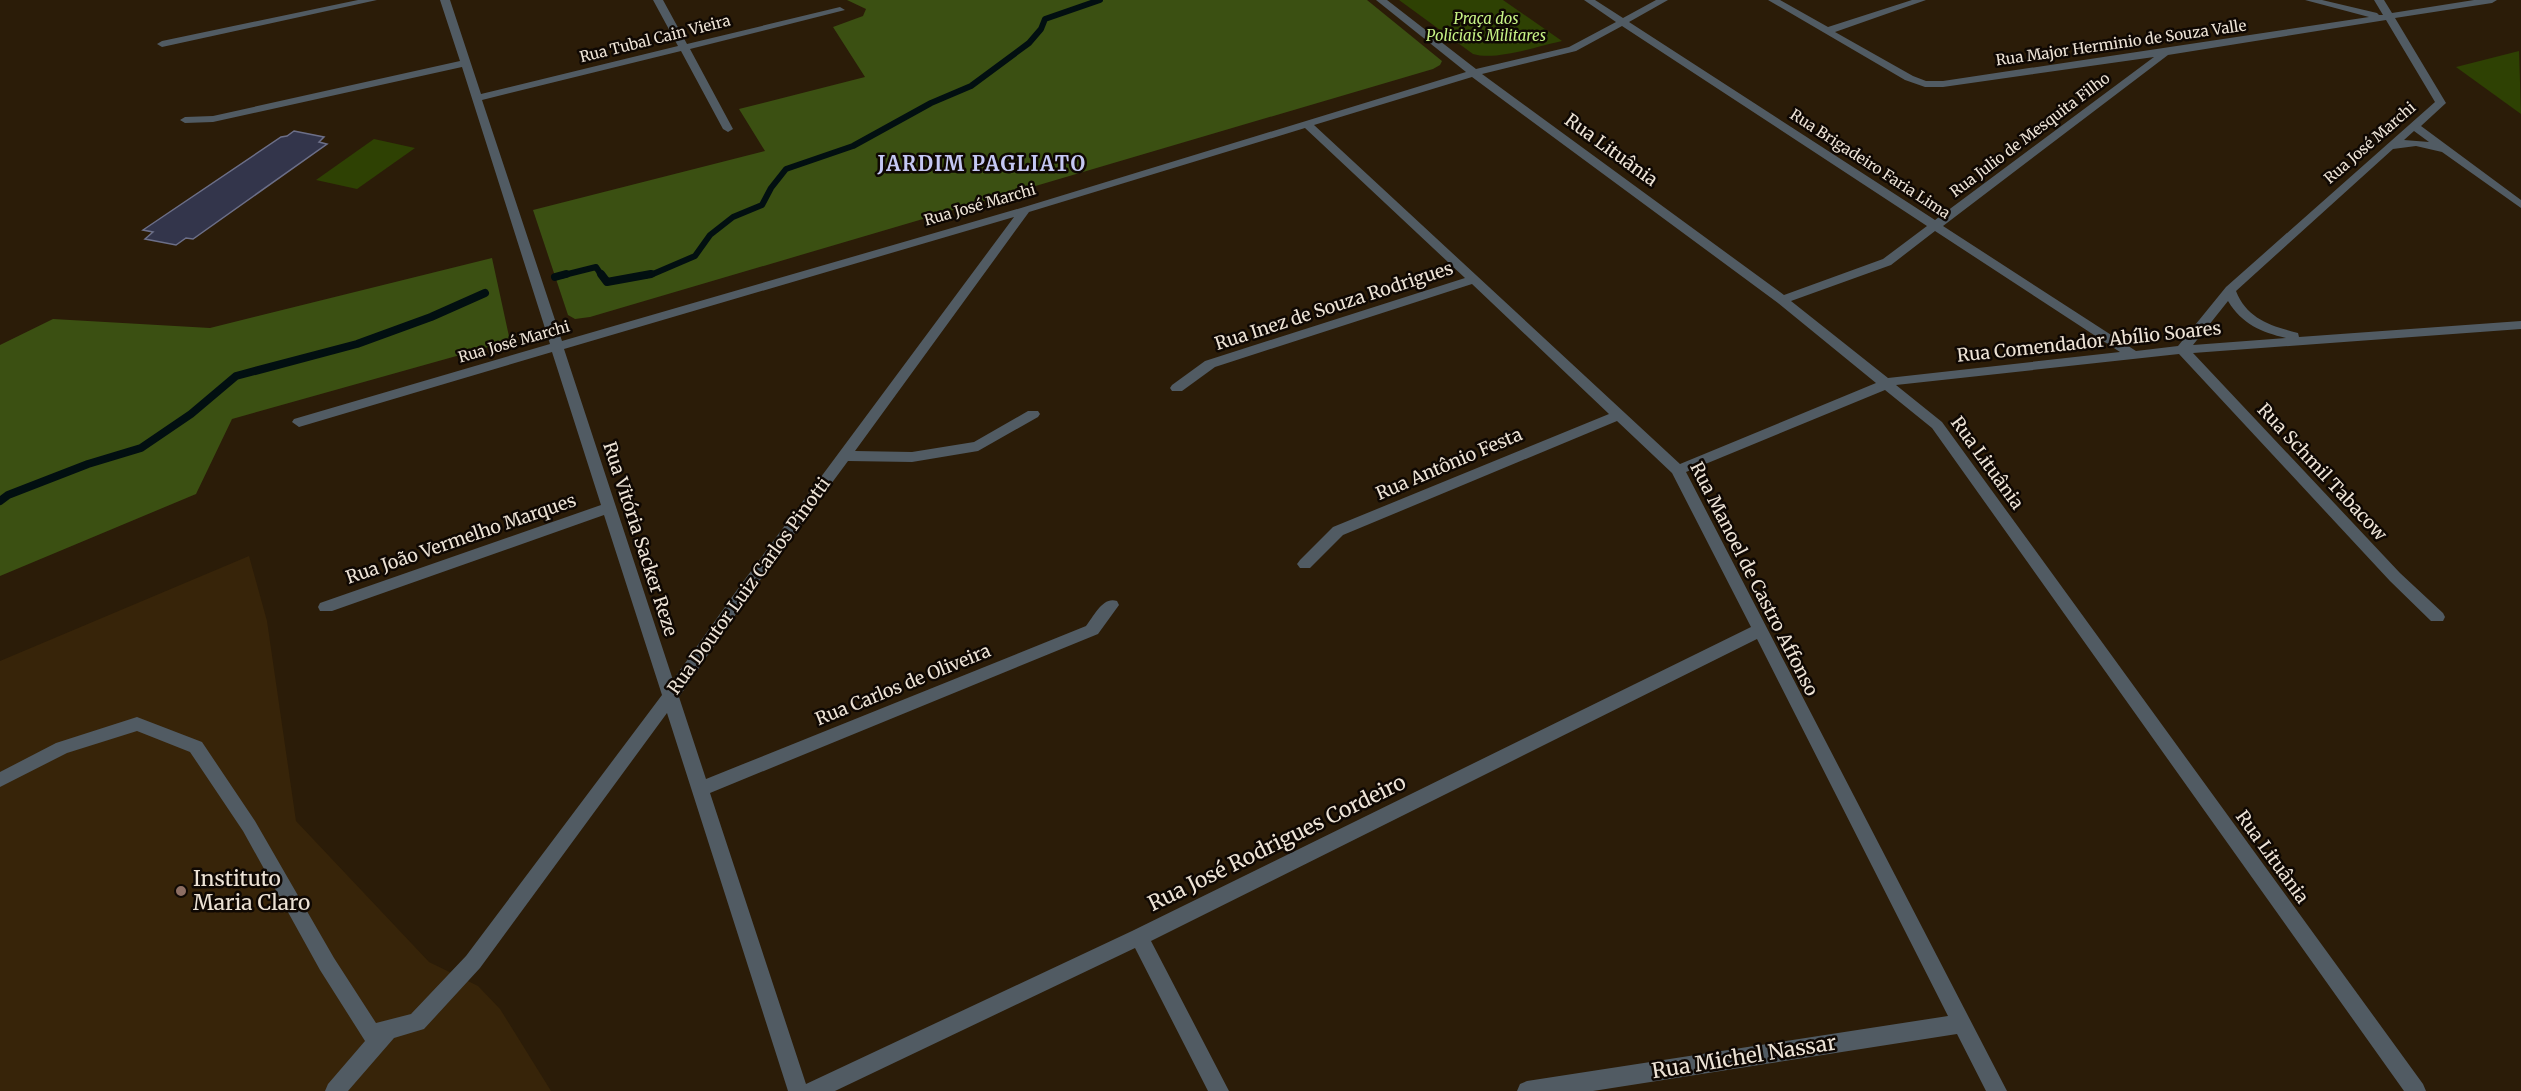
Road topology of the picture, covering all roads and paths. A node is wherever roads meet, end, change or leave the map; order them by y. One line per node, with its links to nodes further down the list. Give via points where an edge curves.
1 (372, 0): 16 (street)
2 (445, 0): 20 (street, Rua Vitória Sacker Reze)
3 (658, 0): 17 (street)
4 (1381, 0): 21 (street, Rua Lituânia)
5 (1589, 0): 14 (street, Rua Brigadeiro Faria Lima)
6 (1663, 0): 14 (street, Rua José Marchi)
7 (1773, 0): 15 (street, Rua Major Herminio de Souza Valle)
8 (1921, 0): 15 (street)
9 (2310, 0): 13 (street)
10 (2379, 0): 13 (street, Rua José Marchi)
11 (2492, 0): 13 (street, Rua Major Herminio de Souza Valle)
12 (840, 10): 17 (street, Rua Tubal Cain Vieira)
13 (2386, 17): 18 (street, Rua Major Herminio de Souza Valle); 26 (street, Rua José Marchi, via 2441,103)
14 (1622, 21): 21 (street, Rua José Marchi, via 1572,49); 32 (street, Rua Brigadeiro Faria Lima)
15 (1827, 31): 19 (street, Rua Major Herminio de Souza Valle, via 1925,84)
16 (162, 44)
17 (684, 48): 23 (street, Rua Tubal Cain Vieira); 27 (street)
18 (2167, 52): 19 (street, Rua Major Herminio de Souza Valle); 22 (street, Rua Julio de Mesquita Filho)
19 (2101, 62): 22 (street, via 2121,66)
20 (465, 63): 23 (street, Rua Vitória Sacker Reze); 24 (street, via 213,119)
21 (1474, 72): 25 (street, Rua José Marchi); 35 (street, Rua Lituânia)
22 (2134, 77): 32 (street, Rua Julio de Mesquita Filho)
23 (476, 98): 38 (street, Rua Vitória Sacker Reze)
24 (185, 120)
25 (1307, 124): 31 (street, Rua José Marchi); 33 (street, Rua Manoel de Castro Affonso)
26 (2414, 126): 28 (street, Rua José Marchi); 29 (street)
27 (728, 129)
28 (2388, 147): 29 (street, via 2414,142); 34 (street, Rua José Marchi)
29 (2461, 160): 30 (street)
30 (2521, 205)
31 (1025, 210): 38 (street, Rua José Marchi); 46 (street, Rua Doutor Luiz Carlos Pinotti)
32 (1937, 225): 35 (street, Rua Julio de Mesquita Filho, via 1887,262); 40 (street, Rua Brigadeiro Faria Lima)
33 (1473, 280): 42 (street, Rua Inez de Souza Rodrigues, via 1210,364); 44 (street, Rua Manoel de Castro Affonso)
34 (2230, 290): 37 (street, via 2234,306 2248,319 2274,332); 39 (street, Rua José Marchi)
35 (1782, 300): 41 (street, Rua Lituânia)
36 (2521, 324): 37 (street, Rua Comendador Abílio Soares)
37 (2308, 339): 39 (street, Rua Comendador Abílio Soares)
38 (557, 347): 45 (street, Rua José Marchi); 48 (street, Rua Vitória Sacker Reze)
39 (2182, 350): 40 (street, Rua Comendador Abílio Soares); 52 (street, Rua Schmil Tabacow)
40 (2133, 355): 41 (street, Rua Comendador Abílio Soares)
41 (1885, 384): 47 (street, Rua Comendador Abílio Soares); 66 (street, Rua Lituânia, via 1937,425)
42 (1177, 388)
43 (1033, 414): 46 (street, via 978,446 912,457)
44 (1618, 415): 47 (street, Rua Manoel de Castro Affonso); 49 (street, Rua Antônio Festa, via 1338,531)
45 (299, 422)
46 (844, 456): 54 (street, Rua Doutor Luiz Carlos Pinotti)
47 (1678, 470): 53 (street, Rua Manoel de Castro Affonso)
48 (609, 508): 51 (street, Rua João Vermelho Marques); 54 (street, Rua Vitória Sacker Reze)
49 (1305, 564)
50 (1111, 605): 56 (street, Rua Carlos de Oliveira, via 1092,630)
51 (326, 607)
52 (2437, 617)
53 (1758, 631): 57 (street, Rua José Rodrigues Cordeiro); 58 (street, Rua Manoel de Castro Affonso)
54 (670, 697): 56 (street, Rua Vitória Sacker Reze); 59 (street, Rua Doutor Luiz Carlos Pinotti, via 473,962 417,1022)
55 (0, 780): 59 (street, via 62,748 137,724 196,747 249,826 370,1034)
56 (700, 789): 61 (street, Rua Vitória Sacker Reze)
57 (1139, 937): 62 (street, Rua José Rodrigues Cordeiro); 63 (street)
58 (1962, 1024): 64 (street, Rua Michel Nassar); 65 (street, Rua Manoel de Castro Affonso)
59 (388, 1030): 60 (street)
60 (334, 1091)
61 (798, 1091)
62 (813, 1091)
63 (1219, 1091)
64 (1527, 1091)
65 (1997, 1091)
66 (2416, 1091)

